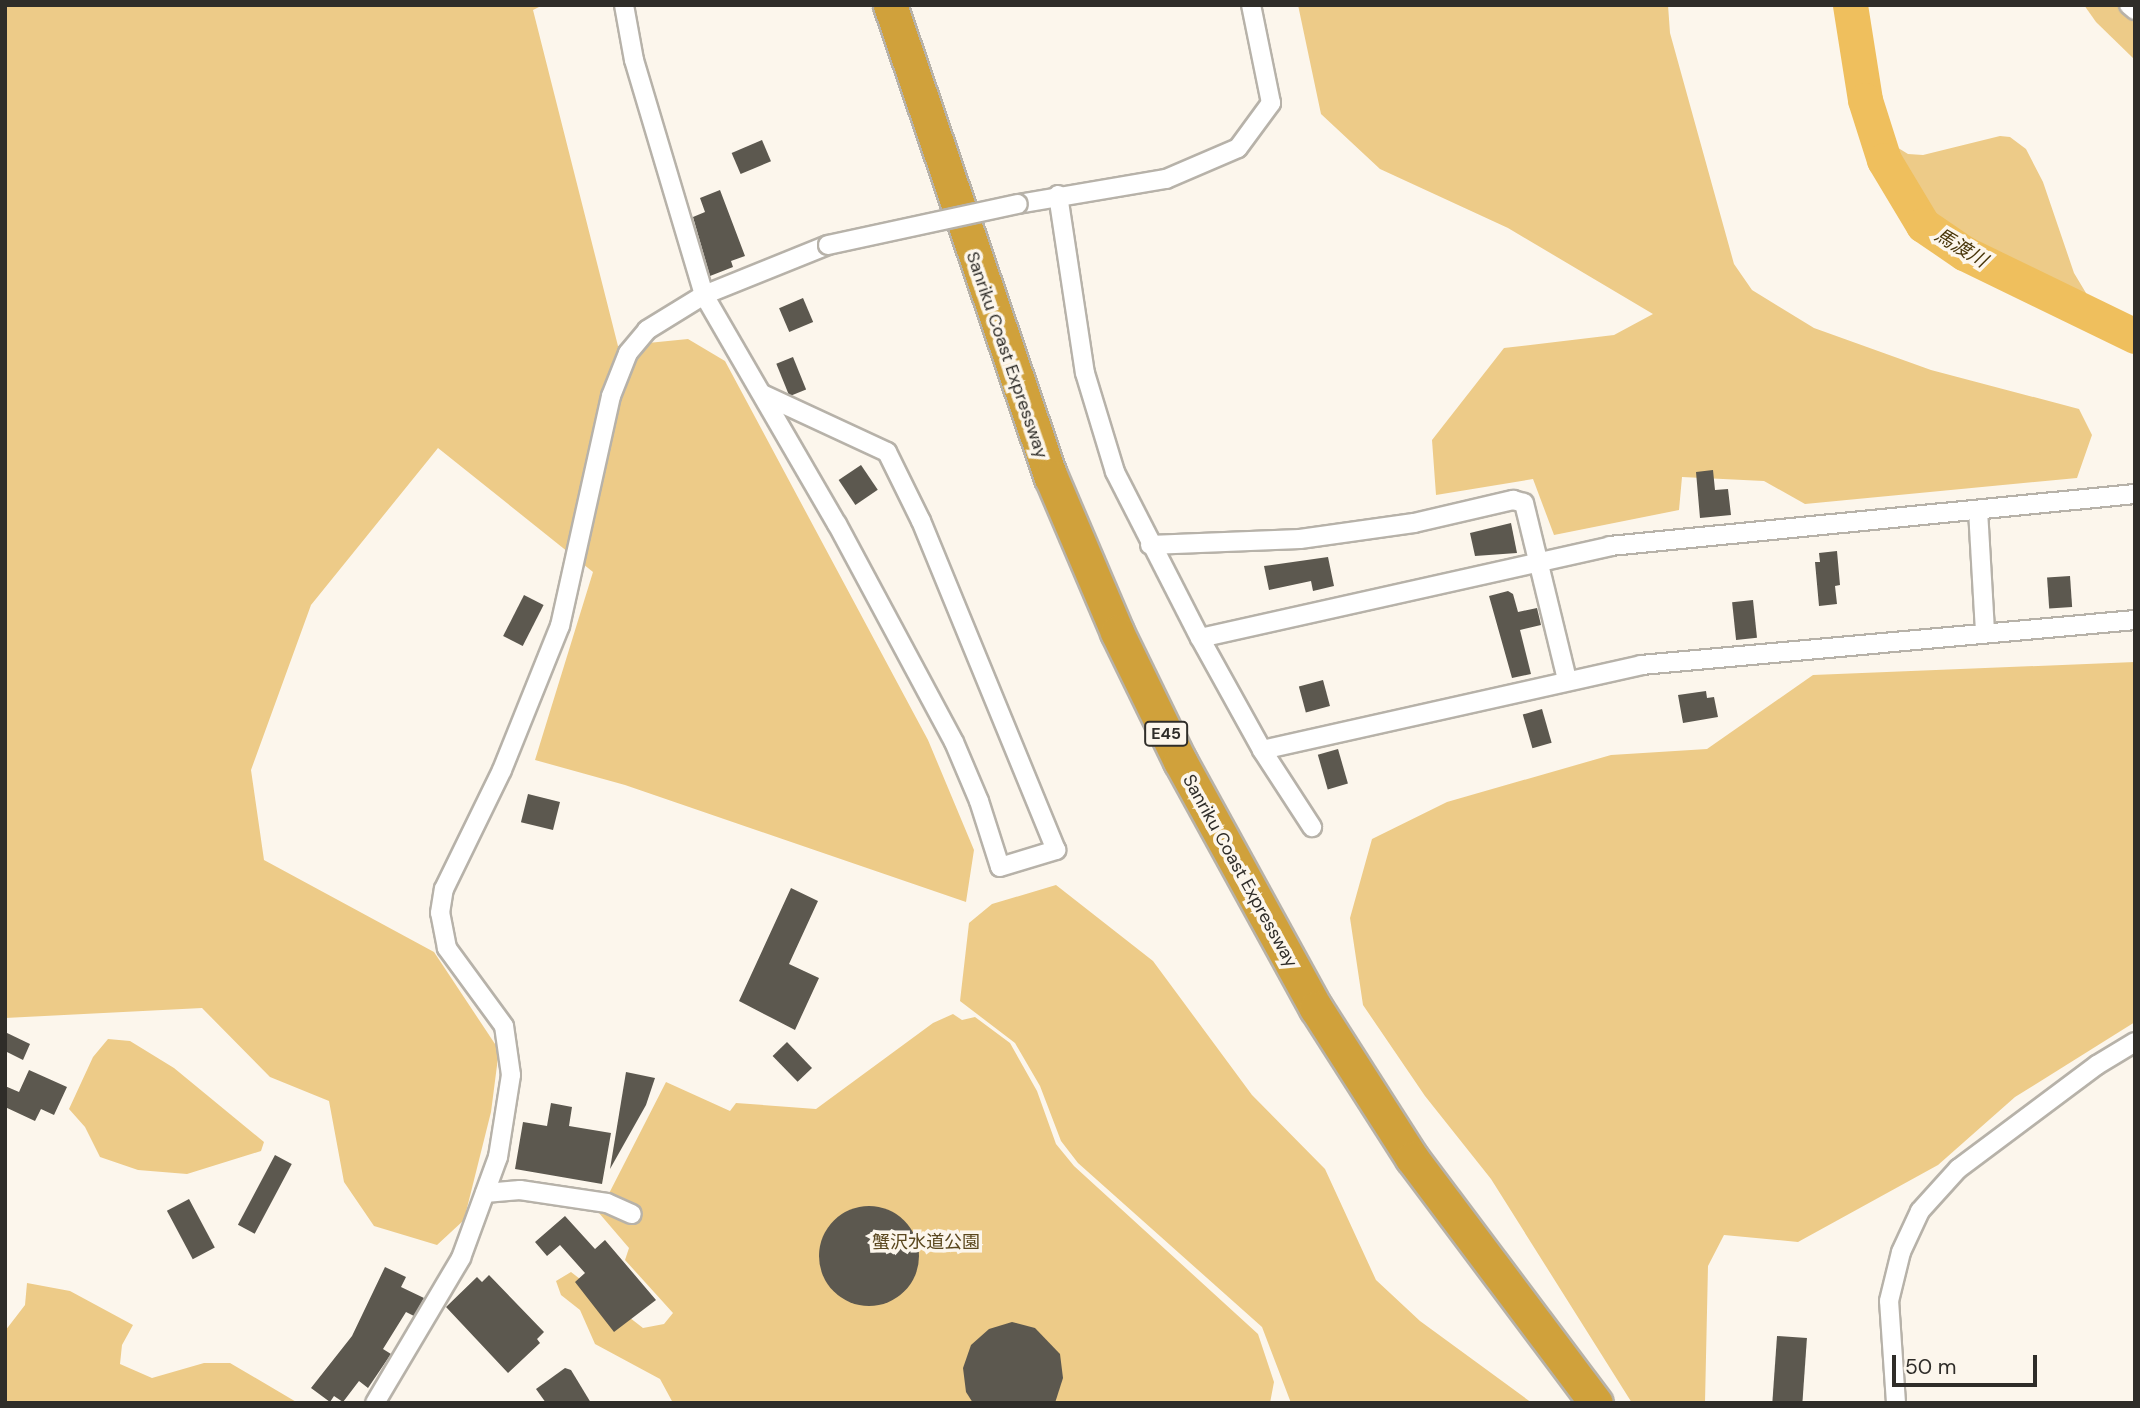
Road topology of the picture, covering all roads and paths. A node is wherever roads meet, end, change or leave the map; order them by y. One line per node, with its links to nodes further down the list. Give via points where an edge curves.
1 (624, 5): 7 (street, via 634,60)
2 (890, 5): 22 (highway, Sanriku Coast Expressway / E45, via 1051,477 1117,632 1180,761 1268,926 1405,1146)
3 (1251, 5): 6 (street, via 1271,103 1238,148 1166,179)
4 (2129, 5): 5 (street)
5 (2135, 10)
6 (1058, 195): 7 (street, bridge, via 828,244); 11 (street, via 1085,373 1115,472)
7 (704, 295): 8 (street); 20 (street, via 647,330 628,353 611,396 560,626 502,771 444,889 440,913 447,948 504,1026 509,1049 509,1089 498,1157)
8 (764, 395): 8 (street, via 887,452 921,521 1056,850 1000,867 954,742)
9 (2135, 494): 10 (street)
10 (1978, 510): 12 (street, via 1610,546); 14 (street)
11 (1150, 545): 12 (street, via 1300,539 1414,523 1513,500 1524,503); 15 (street)
12 (1537, 561): 15 (street); 16 (street)
13 (2135, 620): 14 (street)
14 (1985, 634): 16 (street, via 1642,665)
15 (1200, 638): 17 (street)
16 (1567, 680): 17 (street)
17 (1262, 750): 18 (street)
18 (1312, 827)
19 (2135, 1042): 24 (street, via 1958,1169 1920,1211 1901,1252 1889,1301)
20 (485, 1193): 21 (street, via 520,1190 607,1203); 23 (street, via 461,1258)
21 (632, 1214)
22 (1591, 1396)
23 (375, 1403)
24 (1896, 1403)

